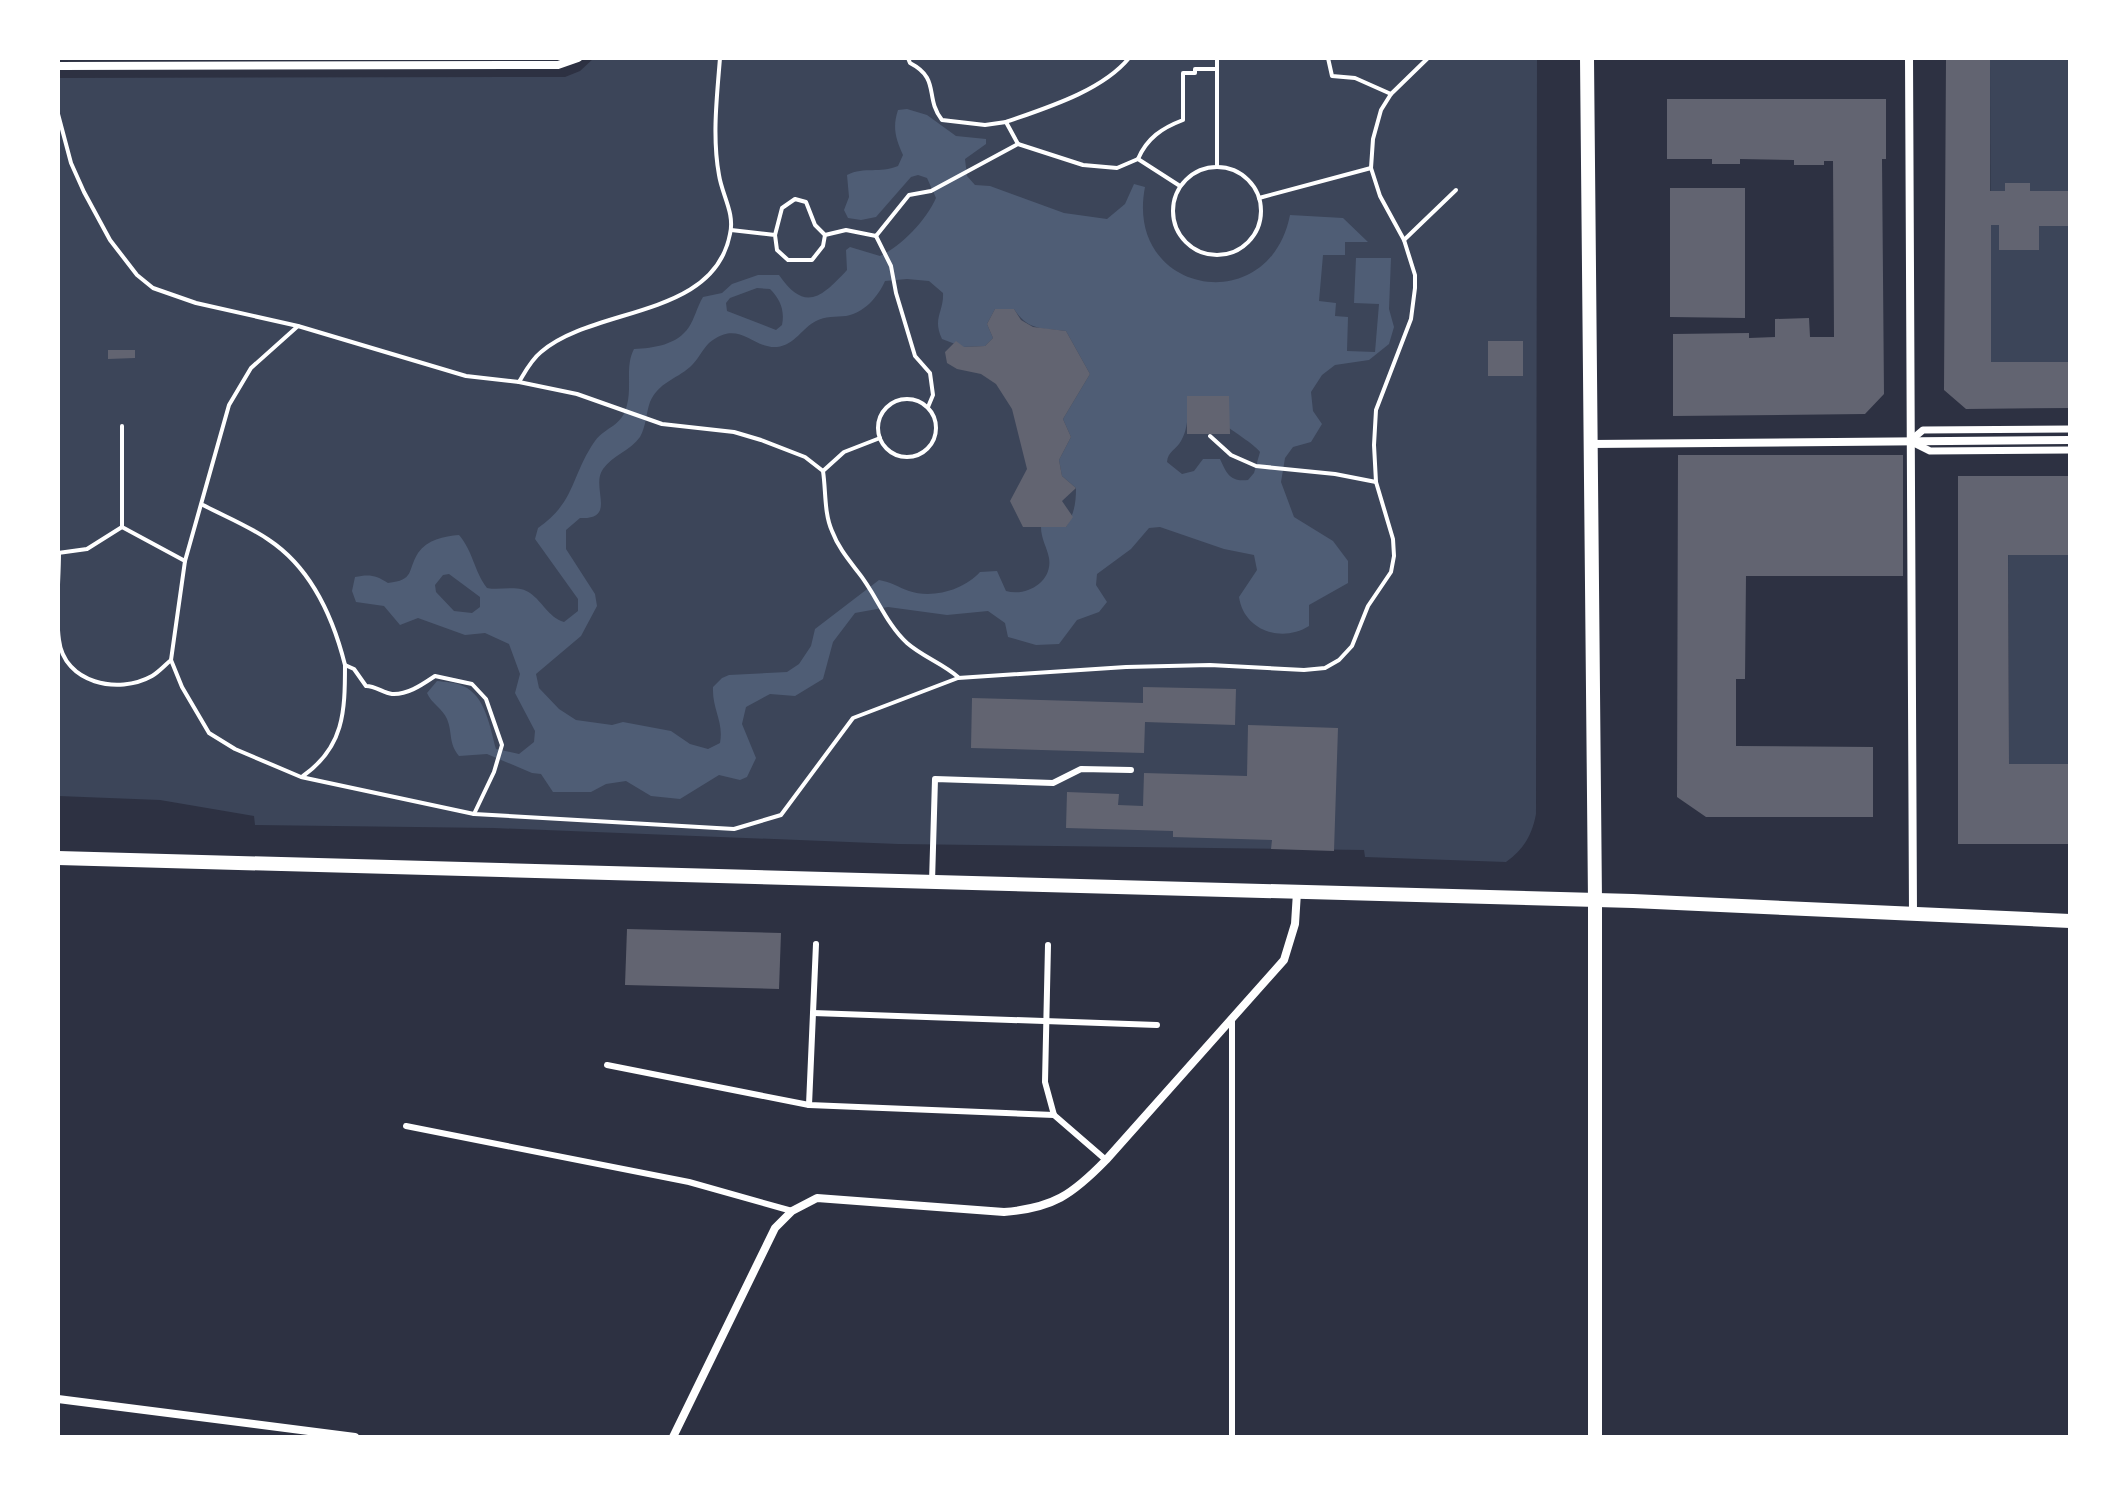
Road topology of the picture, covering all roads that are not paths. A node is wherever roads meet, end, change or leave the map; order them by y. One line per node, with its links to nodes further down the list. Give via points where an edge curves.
1 (578, 58): 4 (street, via 558,65)
2 (1587, 58): 10 (street)
3 (1909, 58): 9 (street)
4 (483, 61): 5 (street)
5 (154, 62): 6 (street)
6 (58, 66)
7 (2070, 429): 9 (street, via 1923,430)
8 (2070, 440): 9 (street)
9 (1910, 441): 10 (street); 11 (street, via 1930,451); 17 (street)
10 (1589, 444): 16 (street)
11 (2070, 450)
12 (1131, 770): 14 (lane, via 1081,769 1053,783 935,779)
13 (58, 858): 14 (street)
14 (932, 882): 15 (street)
15 (1297, 892): 16 (street); 23 (street, via 1295,924 1284,960)
16 (1595, 901): 17 (street); 35 (street)
17 (1913, 914): 18 (street)
18 (2070, 921)
19 (816, 944): 21 (lane)
20 (1048, 945): 22 (lane)
21 (813, 1013): 22 (lane); 26 (lane)
22 (1046, 1021): 24 (lane); 27 (lane, via 1045,1082)
23 (1232, 1021): 29 (street); 34 (lane)
24 (1157, 1025)
25 (607, 1065): 26 (lane)
26 (809, 1105): 27 (lane)
27 (1054, 1115): 29 (lane)
28 (406, 1126): 30 (lane, via 689,1182)
29 (1106, 1160): 30 (street, via 1060,1201 1034,1210 817,1198)
30 (792, 1211): 33 (street, via 775,1228)
31 (58, 1399): 32 (street)
32 (355, 1437)
33 (673, 1437)
34 (1232, 1437)
35 (1595, 1437)

